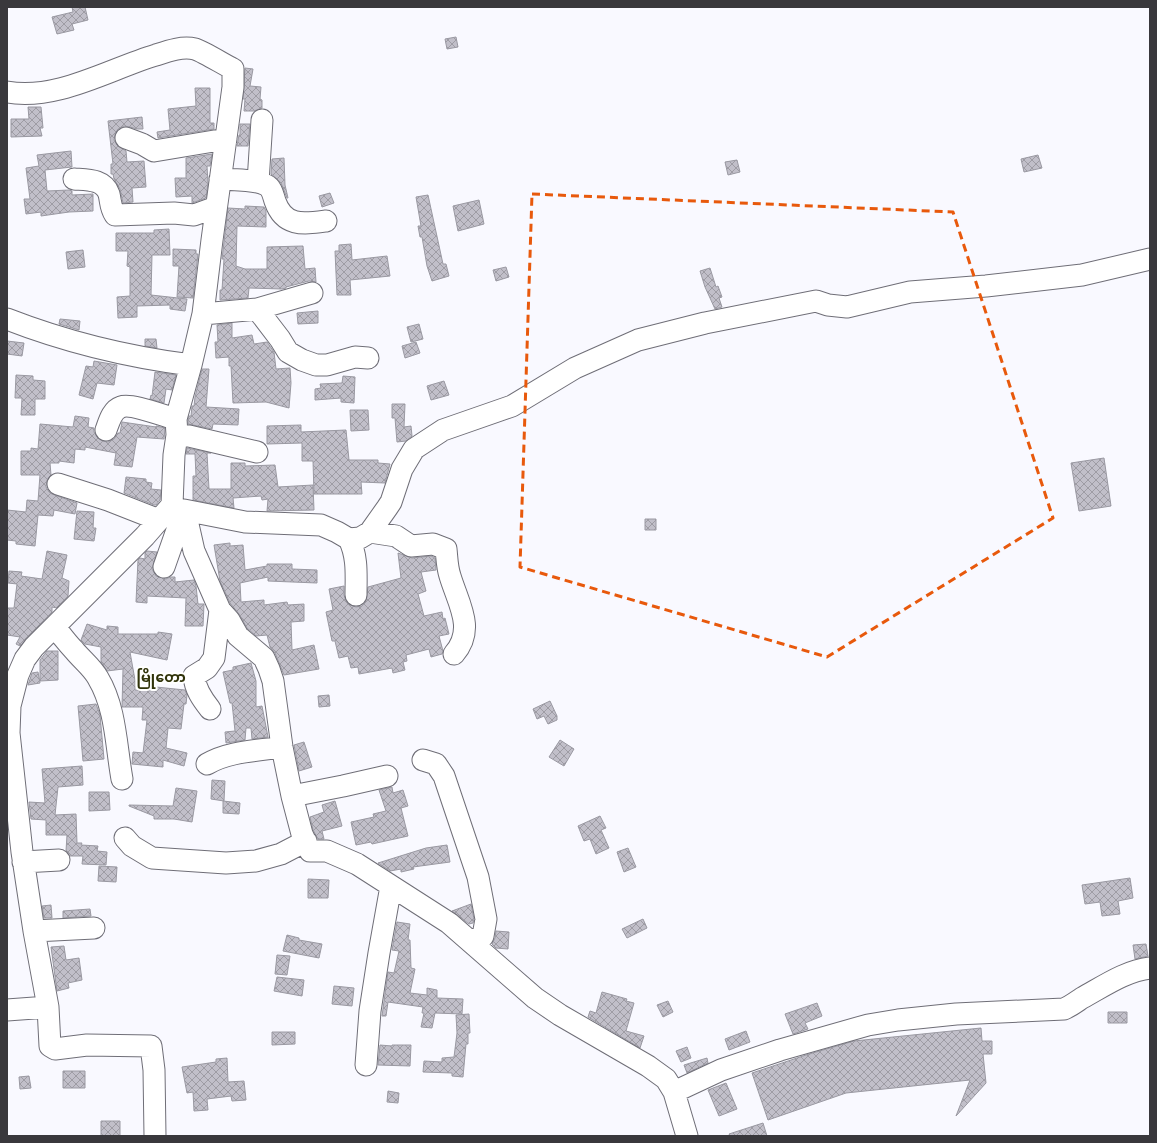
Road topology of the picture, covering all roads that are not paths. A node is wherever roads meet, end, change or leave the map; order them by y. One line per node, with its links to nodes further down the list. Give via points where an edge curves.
1 (7, 92): 4 (street, via 45,92 74,85 134,61 175,49 194,49 233,69)
2 (262, 120): 7 (street)
3 (126, 138): 4 (street, via 154,151)
4 (226, 139): 6 (street)
5 (74, 179): 8 (street, via 93,180 103,184 110,208 115,215 194,215)
6 (220, 179): 7 (street); 8 (street)
7 (258, 182): 9 (street, via 271,189 277,207 289,220 305,224)
8 (216, 207): 13 (street)
9 (326, 221)
10 (1150, 259): 23 (street, via 1082,275 910,292 847,307 816,301 705,323 638,340 575,368 512,406 443,430 414,449 402,469 391,502)
11 (312, 293): 12 (street)
12 (257, 309): 13 (street); 15 (street, via 288,352 302,360 316,365 327,365 355,357)
13 (203, 314): 16 (street)
14 (7, 319): 16 (street, via 118,353)
15 (368, 358)
16 (191, 365): 17 (street)
17 (176, 427): 18 (street, via 133,406 121,407 112,414); 19 (street, via 189,436); 21 (street, via 174,455)
18 (106, 430)
19 (257, 452)
20 (58, 484): 22 (street)
21 (178, 507): 22 (street); 24 (street, via 245,522 321,525); 25 (street); 27 (street)
22 (158, 520): 28 (street)
23 (370, 532): 24 (street, via 360,538); 29 (street, via 396,536 411,546 433,544 446,549 450,575 466,626 460,647)
24 (349, 539): 26 (street, via 356,562)
25 (164, 567)
26 (356, 595)
27 (220, 610): 31 (street, via 214,658 207,668 194,676 200,698); 33 (street, via 238,636 264,658 269,669)
28 (54, 626): 30 (street); 37 (street, via 88,664 107,696)
29 (454, 654)
30 (12, 674): 32 (street)
31 (210, 710)
32 (8, 734): 41 (street)
33 (282, 747): 35 (street, via 233,754); 38 (street)
34 (423, 760): 46 (street, via 436,764 444,776 478,877 486,919 483,936)
35 (207, 764)
36 (387, 776): 38 (street)
37 (122, 779)
38 (292, 796): 40 (street)
39 (125, 838): 40 (street, via 132,846 152,858 226,863 256,862 281,854)
40 (306, 841): 43 (street, via 310,850 328,851 342,856)
41 (17, 856): 42 (street); 45 (street)
42 (59, 860)
43 (391, 886): 46 (street, via 449,923); 50 (street, via 371,1004)
44 (94, 928): 45 (street)
45 (34, 931): 48 (street)
46 (470, 941): 51 (street, via 535,998 648,1066 666,1079)
47 (1150, 968): 51 (street, via 1139,969 1113,980 1064,1009 956,1014 868,1025 721,1070)
48 (48, 1007): 49 (street); 52 (street, via 50,1046 55,1049 87,1045 151,1046)
49 (7, 1010)
50 (366, 1065)
51 (674, 1092): 53 (street)
52 (155, 1136)
53 (687, 1136)

